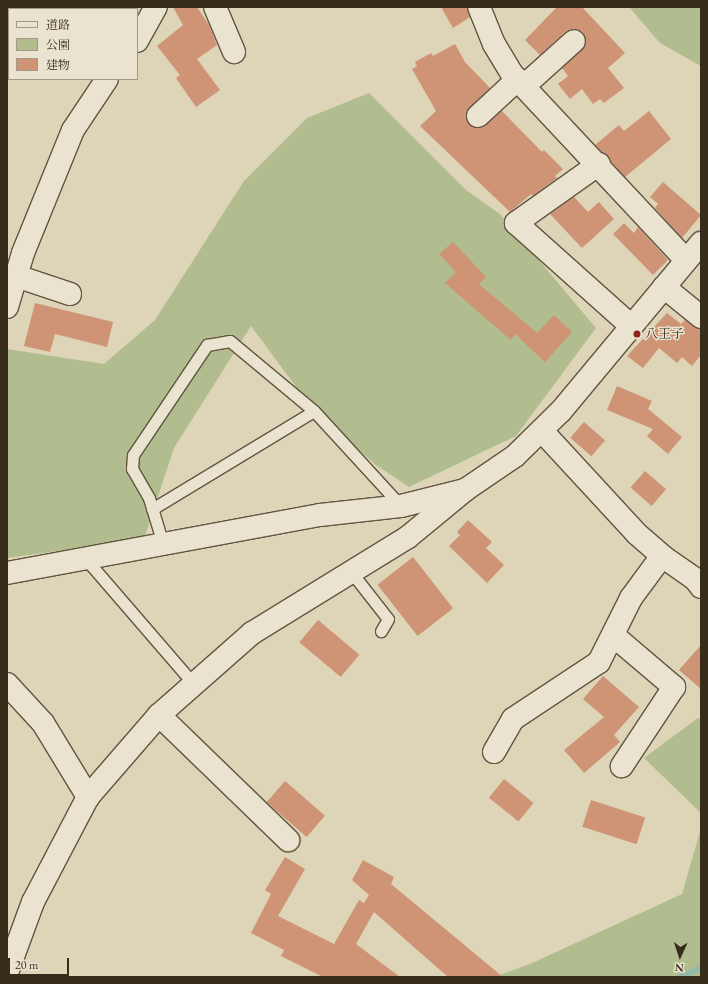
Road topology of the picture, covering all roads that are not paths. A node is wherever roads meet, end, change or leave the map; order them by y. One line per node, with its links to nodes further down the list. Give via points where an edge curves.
1 (156, 7): 4 (street)
2 (214, 7): 6 (street)
3 (479, 7): 7 (street, via 494,44)
4 (138, 39)
5 (574, 41): 7 (street)
6 (234, 52)
7 (521, 83): 9 (street); 10 (street)
8 (96, 84): 13 (street, via 73,130)
9 (478, 116)
10 (599, 164): 12 (street); 18 (street, via 516,223)
11 (701, 243): 12 (street)
12 (686, 260): 14 (street)
13 (16, 276): 15 (street); 16 (street)
14 (664, 287): 17 (street); 18 (street)
15 (70, 294)
16 (7, 307)
17 (701, 317)
18 (630, 326): 20 (street, via 561,411)
19 (314, 411): 22 (lane); 23 (lane); 23 (lane, via 230,341 207,346 133,455 132,470 149,498)
20 (542, 430): 21 (street, via 515,456); 25 (street, via 637,534)
21 (465, 490): 22 (street); 28 (street, via 408,537)
22 (401, 506): 24 (street, via 320,515)
23 (152, 509): 24 (lane)
24 (163, 544): 26 (street)
25 (662, 556): 29 (street, via 695,579); 31 (street, via 631,598)
26 (84, 558): 27 (street); 32 (lane)
27 (7, 573)
28 (352, 573): 30 (lane, via 388,619); 32 (street, via 252,633)
29 (701, 587)
30 (381, 631)
31 (614, 636): 35 (street, via 599,662 513,718); 36 (street, via 674,688)
32 (193, 682): 34 (street)
33 (7, 684): 37 (street, via 43,723)
34 (159, 715): 37 (street); 38 (street)
35 (494, 752)
36 (622, 766)
37 (88, 797): 39 (street, via 33,902)
38 (288, 840)
39 (7, 973)

